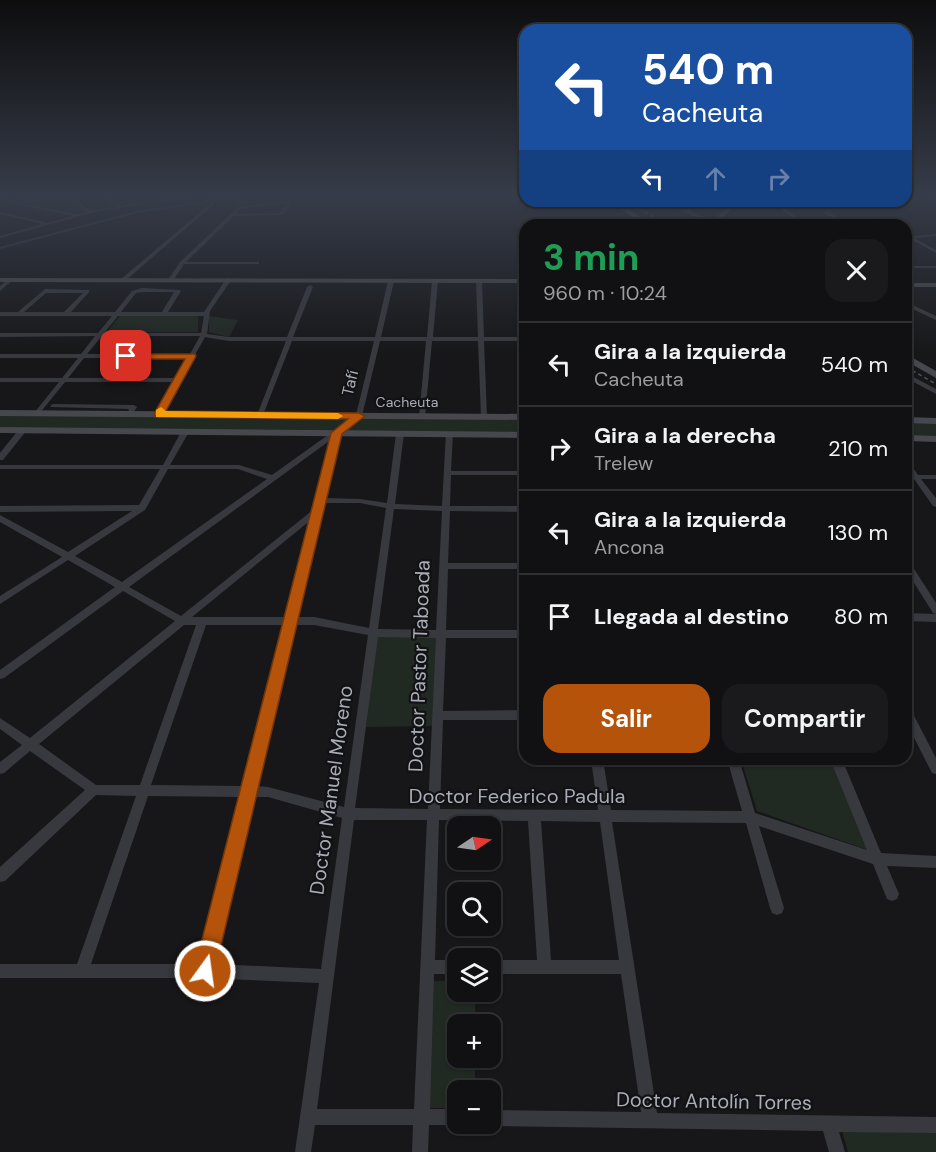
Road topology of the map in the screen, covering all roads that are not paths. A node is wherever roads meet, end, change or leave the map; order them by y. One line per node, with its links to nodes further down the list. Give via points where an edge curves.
1 (159, 248): 7 (street)
2 (200, 248): 3 (street)
3 (186, 262): 4 (street); 8 (street)
4 (257, 263)
5 (912, 266): 6 (street)
6 (936, 267)
7 (123, 280): 8 (street); 14 (street, via 10,280)
8 (174, 280): 9 (street)
9 (228, 280): 10 (street); 24 (street)
10 (391, 281): 11 (street); 30 (street, Tafí)
11 (435, 281): 12 (street); 31 (street)
12 (479, 281): 13 (street); 32 (street)
13 (519, 281)
14 (1, 285)
15 (912, 285): 16 (street)
16 (936, 285)
17 (310, 286): 29 (street)
18 (912, 307): 25 (street)
19 (0, 314): 20 (street)
20 (19, 314): 21 (street); 21 (street, via 45,291 87,291)
21 (66, 314): 22 (street)
22 (117, 314): 23 (street); 23 (street, via 137,291 178,291); 28 (street)
23 (164, 314): 24 (street)
24 (206, 314): 26 (street)
25 (936, 318)
26 (204, 334): 28 (street); 29 (street, via 229,339); 36 (street)
27 (0, 335): 28 (street)
28 (99, 335): 35 (street)
29 (290, 339): 30 (street); 49 (street)
30 (378, 339): 31 (street); 50 (street, Tafí)
31 (429, 339): 32 (street); 51 (street)
32 (481, 339): 33 (street); 52 (street)
33 (519, 339)
34 (0, 356): 35 (street)
35 (82, 356): 36 (street); 41 (street)
36 (191, 356): 42 (street)
37 (912, 359): 38 (street)
38 (936, 373)
39 (912, 378): 43 (street)
40 (0, 380): 41 (street)
41 (63, 380): 42 (street); 46 (street)
42 (178, 380): 48 (street)
43 (936, 392)
44 (53, 406): 47 (street, via 134,407)
45 (0, 413): 46 (street, Cacheuta)
46 (37, 413): 47 (street, Cacheuta)
47 (130, 414): 48 (street, Cacheuta)
48 (159, 414): 49 (street, Cacheuta)
49 (260, 415): 50 (street, Cacheuta)
50 (359, 416): 51 (street, Cacheuta); 59 (street, Tafí)
51 (422, 417): 52 (street, Cacheuta)
52 (484, 417): 53 (street, Cacheuta)
53 (519, 417)
54 (912, 420): 55 (street)
55 (936, 421)
56 (0, 430): 57 (street, Cacheuta)
57 (23, 430): 58 (street, Cacheuta); 66 (street)
58 (185, 432): 59 (street, Cacheuta); 69 (street)
59 (337, 433): 60 (street, Cacheuta); 65 (street, Tafí); 67 (street)
60 (400, 434): 61 (street, Cacheuta); 79 (street, Doctor Manuel Moreno)
61 (449, 434): 62 (street, Cacheuta); 71 (street, Doctor Pastor Taboada)
62 (519, 435)
63 (912, 438): 64 (street)
64 (936, 439)
65 (309, 452): 67 (street, via 325,451); 76 (street, Tafí)
66 (0, 458)
67 (331, 458): 78 (street)
68 (0, 466): 69 (street)
69 (166, 467): 76 (street, via 243,467); 80 (street)
70 (912, 472): 74 (street)
71 (448, 473): 72 (street); 82 (street, Doctor Pastor Taboada)
72 (519, 473)
73 (912, 477): 74 (street)
74 (916, 477): 75 (street); 77 (street)
75 (936, 477)
76 (272, 478): 89 (street, Tafí)
77 (936, 504)
78 (320, 505): 79 (street, via 360,501); 94 (street); 96 (street)
79 (390, 507): 82 (street); 97 (street, Doctor Manuel Moreno)
80 (142, 508): 81 (street); 85 (street)
81 (0, 509)
82 (446, 509): 83 (street); 86 (street, Doctor Pastor Taboada)
83 (519, 509)
84 (0, 518): 85 (street)
85 (68, 556): 89 (street); 90 (street)
86 (444, 566): 87 (street); 98 (street, Doctor Pastor Taboada)
87 (519, 566)
88 (912, 573): 91 (street)
89 (123, 586): 94 (street); 100 (street, Tafí)
90 (0, 601)
91 (936, 611)
92 (912, 617): 93 (street)
93 (936, 618)
94 (183, 621): 95 (street); 105 (street)
95 (202, 621): 96 (street); 113 (street)
96 (291, 621): 97 (street, via 330,623); 112 (street)
97 (373, 632): 98 (street); 114 (street, Doctor Manuel Moreno)
98 (441, 634): 99 (street); 102 (street, Doctor Pastor Taboada)
99 (519, 634)
100 (0, 675)
101 (519, 715): 102 (street)
102 (438, 716): 115 (street, Doctor Pastor Taboada)
103 (0, 723): 105 (street)
104 (912, 723): 110 (street)
105 (30, 744): 109 (street); 111 (street)
106 (598, 765): 117 (street)
107 (735, 765): 118 (street)
108 (839, 765): 119 (street)
109 (0, 769)
110 (936, 769)
111 (94, 790): 113 (street, Doctor Federico Padula); 121 (street)
112 (248, 791): 113 (street, Doctor Federico Padula); 114 (street, Doctor Federico Padula, via 279,793); 130 (street)
113 (144, 792): 131 (street)
114 (349, 813): 115 (street, Doctor Federico Padula); 132 (street, Doctor Manuel Moreno)
115 (434, 815): 116 (street, Doctor Federico Padula); 124 (street, Doctor Pastor Taboada)
116 (534, 815): 117 (street, Doctor Federico Padula); 128 (street)
117 (604, 815): 118 (street, Doctor Federico Padula); 127 (street)
118 (750, 817): 119 (street, Doctor Federico Padula); 123 (street)
119 (877, 859): 120 (street, Doctor Federico Padula); 122 (street)
120 (936, 862)
121 (0, 876)
122 (892, 894)
123 (777, 908)
124 (428, 967): 125 (street); 134 (street, Doctor Pastor Taboada)
125 (447, 967)
126 (501, 967): 128 (street)
127 (628, 967): 128 (street); 137 (street)
128 (545, 968)
129 (0, 971): 131 (street)
130 (205, 971): 131 (street); 132 (street)
131 (81, 972)
132 (327, 976): 133 (street, Doctor Manuel Moreno)
133 (308, 1117): 134 (street); 140 (street, Doctor Manuel Moreno)
134 (422, 1117): 135 (street); 141 (street, Doctor Pastor Taboada)
135 (447, 1117)
136 (501, 1118): 137 (street, Doctor Antolín Torres)
137 (650, 1121): 138 (street, Doctor Antolín Torres)
138 (829, 1123): 139 (street, Doctor Antolín Torres); 142 (street)
139 (936, 1125)
140 (303, 1152)
141 (420, 1152)
142 (837, 1152)

